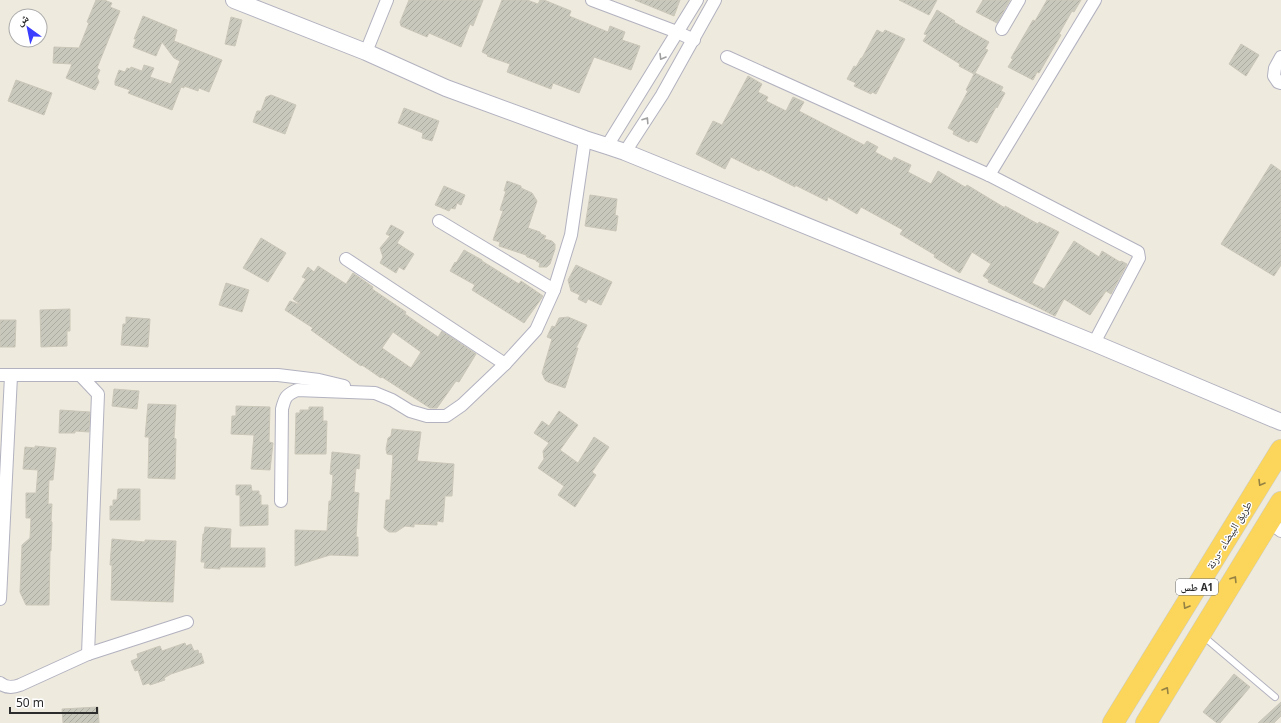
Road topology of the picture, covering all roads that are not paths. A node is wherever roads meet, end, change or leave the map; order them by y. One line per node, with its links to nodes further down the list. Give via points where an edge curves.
1 (234, 0): 11 (street)
2 (386, 0): 11 (street)
3 (592, 0): 9 (street)
4 (697, 0): 9 (street)
5 (715, 0): 10 (street)
6 (1019, 0): 8 (street)
7 (1095, 0): 18 (street)
8 (1002, 29)
9 (677, 32): 10 (street); 16 (street, one-way to 16)
10 (694, 40): 17 (street, one-way to 10)
11 (366, 52): 15 (street, via 446,88)
12 (727, 57): 18 (street)
13 (1281, 57): 14 (street, via 1274,76)
14 (1281, 83)
15 (585, 139): 16 (street); 21 (street, via 571,235)
16 (608, 146): 17 (street)
17 (625, 152): 22 (street)
18 (990, 175): 22 (street, via 1138,252 1139,258)
19 (439, 221): 21 (street)
20 (346, 259): 23 (street)
21 (554, 290): 23 (street, via 536,330)
22 (1094, 343): 27 (street)
23 (505, 364): 26 (street, via 462,405 446,416 427,416 410,411)
24 (6, 375): 25 (street); 32 (street)
25 (81, 376): 26 (street, via 278,375 318,380); 35 (street, via 98,394)
26 (375, 393): 29 (street, via 297,390 288,394 282,409)
27 (1281, 422)
28 (1281, 450): 38 (highway, طريق البيضاء -درنة / طس A1, one-way to 38)
29 (281, 501)
30 (1281, 502): 31 (highway, طس A1)
31 (1275, 527): 34 (highway, طس A1, one-way to 31)
32 (0, 599)
33 (187, 622): 35 (street)
34 (1200, 633): 37 (lane); 39 (highway, طس A1, one-way to 34)
35 (88, 654): 36 (street, via 12,688 4,687)
36 (0, 683)
37 (1275, 697)
38 (1113, 723)
39 (1146, 723)

